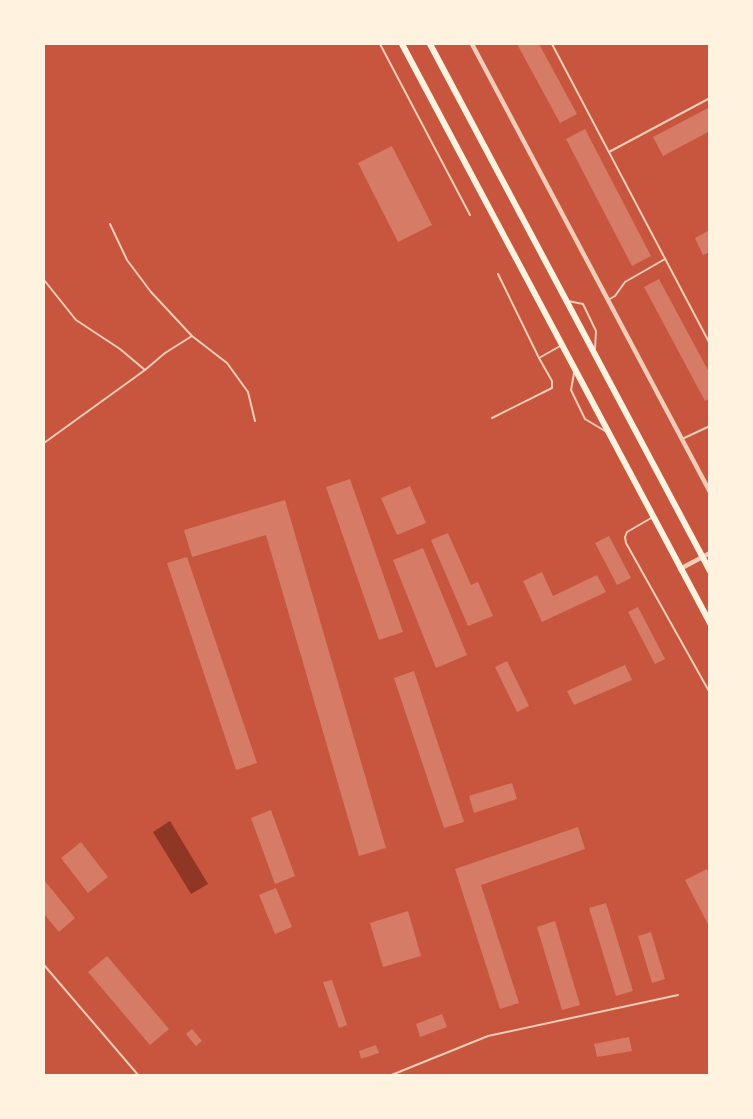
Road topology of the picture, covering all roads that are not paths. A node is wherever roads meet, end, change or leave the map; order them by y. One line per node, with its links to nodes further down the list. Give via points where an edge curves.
1 (380, 44): 8 (lane)
2 (402, 44): 17 (main road)
3 (430, 44): 13 (main road)
4 (472, 44): 14 (street)
5 (552, 44): 7 (lane)
6 (710, 98): 7 (lane)
7 (609, 152): 10 (lane)
8 (470, 215)
9 (110, 224): 15 (lane, via 127,260)
10 (665, 259): 14 (lane, via 625,282); 16 (lane)
11 (498, 274): 19 (lane)
12 (44, 280): 20 (lane, via 76,320)
13 (566, 300): 18 (main road); 18 (lane, via 583,304 590,316 596,331)
14 (608, 300): 26 (street)
15 (192, 336): 20 (lane); 23 (lane, via 227,363 248,392)
16 (710, 344)
17 (562, 345): 19 (lane); 21 (main road)
18 (595, 354): 31 (main road)
19 (539, 358): 22 (lane, via 552,388)
20 (145, 370): 27 (lane)
21 (575, 370): 25 (main road); 25 (lane, via 571,390 585,419)
22 (492, 418)
23 (255, 421)
24 (710, 426): 26 (lane)
25 (609, 433): 29 (main road)
26 (681, 440): 28 (street)
27 (44, 443)
28 (710, 492)
29 (652, 517): 32 (main road); 35 (lane, via 627,532 626,543)
30 (710, 553): 31 (street)
31 (702, 557): 32 (street); 33 (main road)
32 (680, 569): 34 (main road)
33 (710, 571)
34 (710, 623)
35 (710, 693)
36 (44, 964): 38 (lane)
37 (678, 995): 39 (lane, via 488,1036)
38 (139, 1076)
39 (389, 1076)

